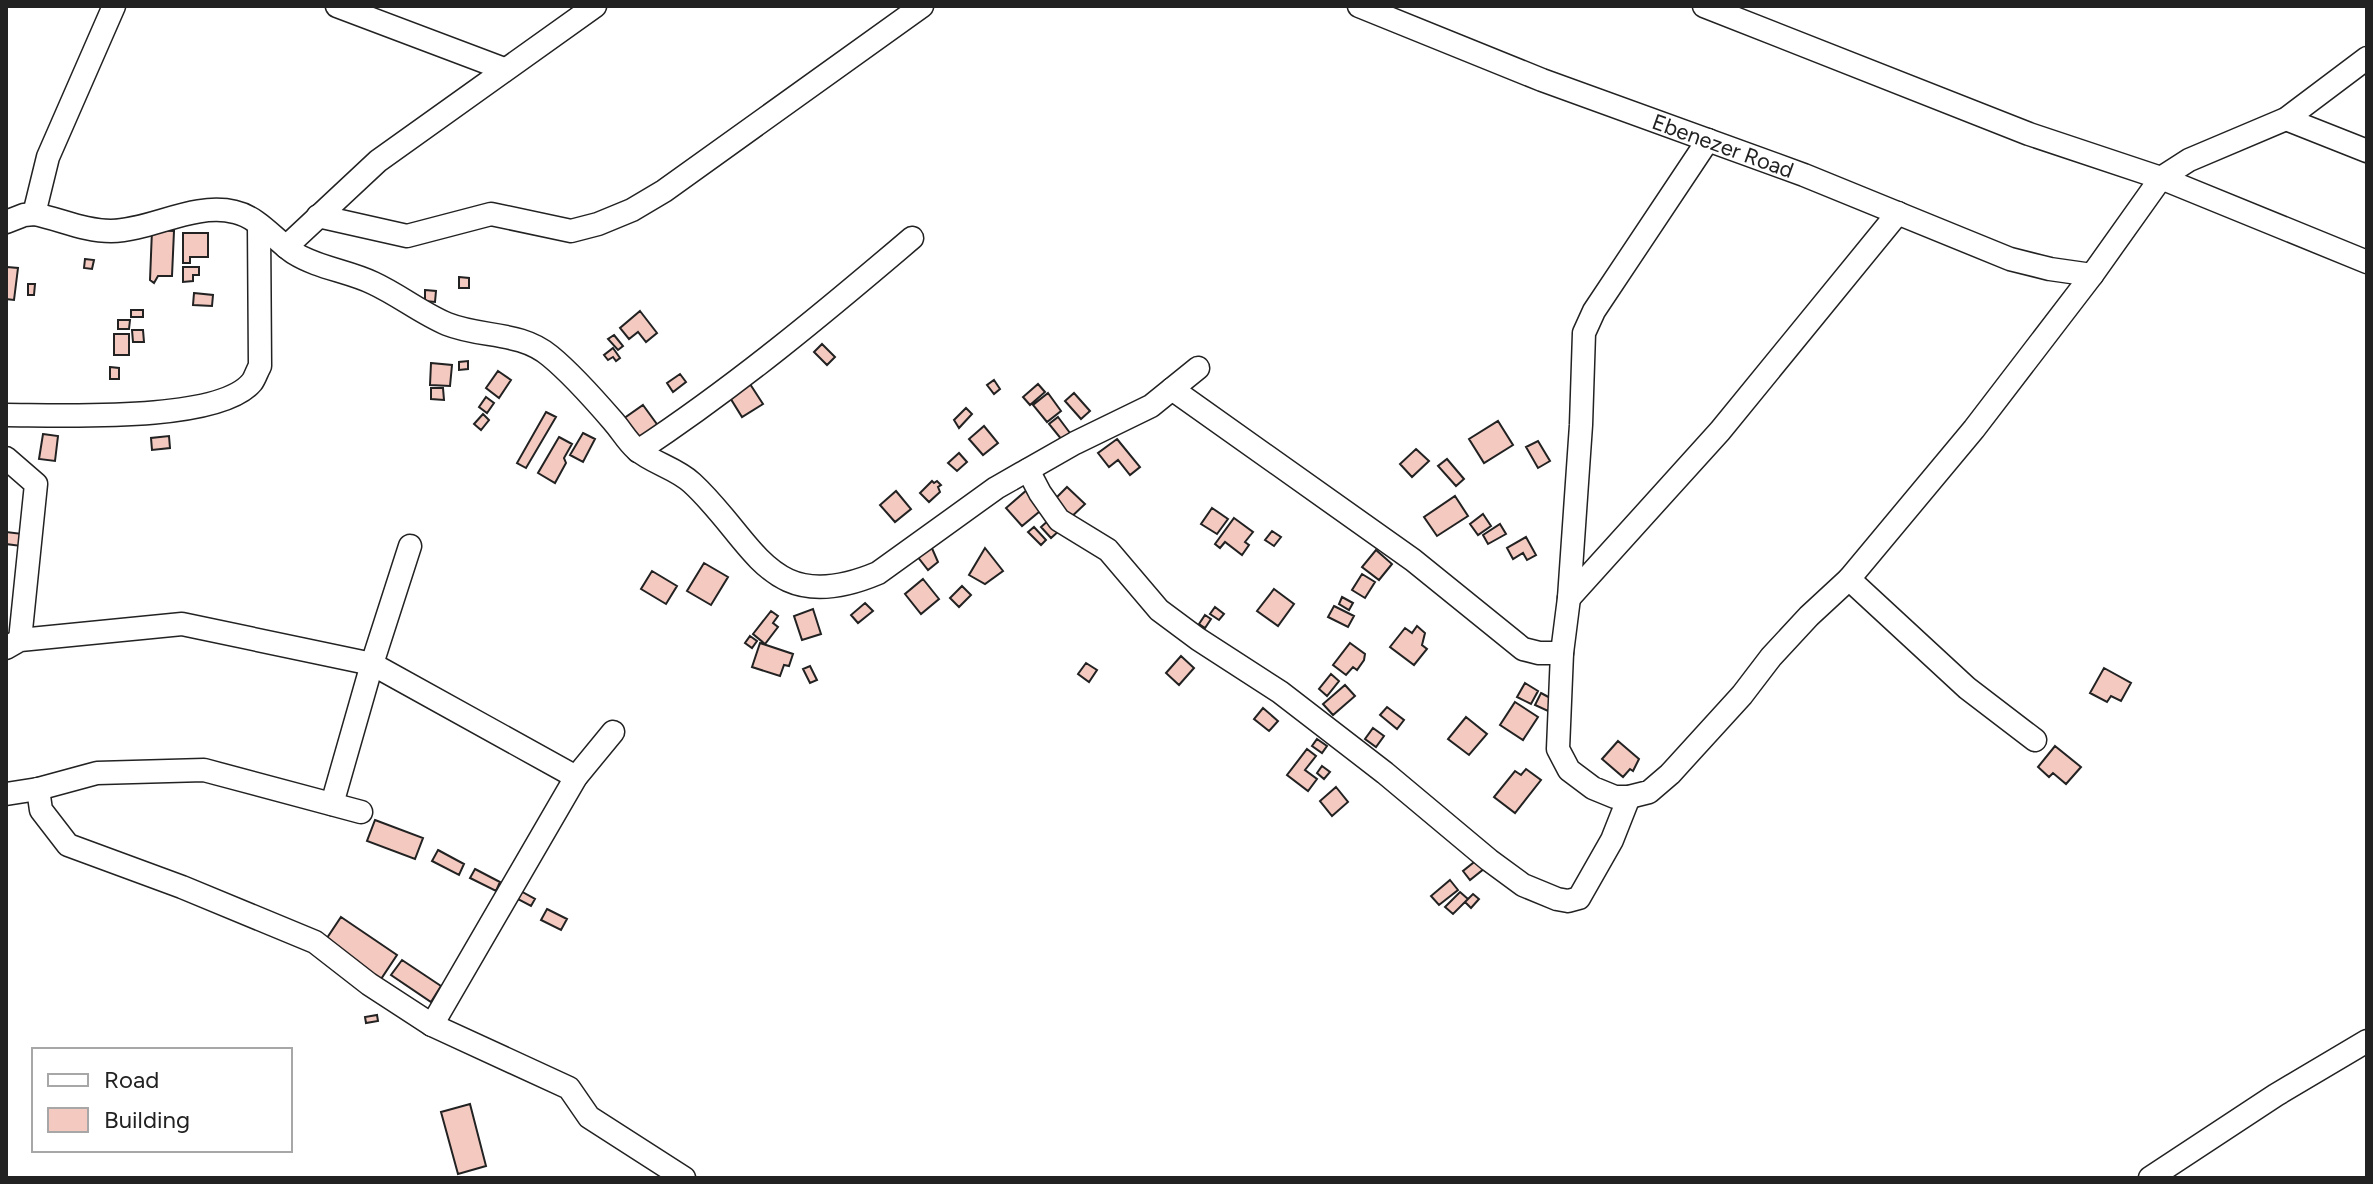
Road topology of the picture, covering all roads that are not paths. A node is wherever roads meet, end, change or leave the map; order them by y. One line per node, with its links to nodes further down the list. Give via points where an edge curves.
1 (114, 6): 14 (street, via 48,157)
2 (337, 6): 8 (street)
3 (595, 6): 8 (street)
4 (922, 6): 15 (street, via 664,191 598,224 571,231 491,214 407,236)
5 (1359, 6): 10 (street, Ebenezer Road)
6 (1704, 6): 12 (street, via 2029,134)
7 (2367, 58): 9 (street)
8 (504, 69): 15 (street, via 378,161)
9 (2286, 119): 11 (street); 12 (street, via 2189,160)
10 (1708, 140): 13 (street, Ebenezer Road); 30 (street, via 1584,333)
11 (2367, 151)
12 (2161, 178): 20 (street); 21 (street)
13 (1898, 213): 21 (street, Ebenezer Road, via 2010,259); 30 (street, via 1720,431)
14 (34, 214): 16 (street); 17 (street, via 109,231 212,210 237,212)
15 (318, 216): 19 (street)
16 (6, 222)
17 (259, 225): 19 (street); 24 (street, via 260,366 252,383 236,394 187,410)
18 (912, 238): 25 (street, via 746,375)
19 (286, 247): 25 (street, via 372,282 450,325 533,344 566,371)
20 (2367, 262)
21 (2092, 275): 29 (street)
22 (1198, 368): 23 (street)
23 (1172, 389): 27 (street, via 1151,406); 32 (street, via 1413,560 1523,649)
24 (6, 415)
25 (638, 451): 27 (street, via 681,473 763,563 808,586 859,581 878,573)
26 (6, 458): 31 (street, via 36,484)
27 (1028, 470): 39 (street, via 1059,520 1108,550 1159,610 1280,692 1523,885 1557,899 1579,898)
28 (410, 546): 33 (street)
29 (1849, 579): 35 (street, via 1967,688); 39 (street, via 1790,637 1670,774 1649,792)
30 (1569, 598): 32 (street)
31 (13, 644): 33 (street, via 182,624)
32 (1562, 653): 39 (street, via 1559,755 1593,788)
33 (372, 664): 36 (street); 40 (street)
34 (613, 732): 36 (street)
35 (2035, 740)
36 (576, 777): 42 (street)
37 (38, 789): 38 (street); 40 (street, via 97,773 204,770); 42 (street, via 41,810 68,845 315,942)
38 (6, 794)
39 (1629, 797)
40 (332, 804): 41 (street)
41 (361, 812)
42 (432, 1025): 44 (street, via 569,1088 589,1117)
43 (2367, 1041): 45 (street)
44 (684, 1178)
45 (2150, 1178)

